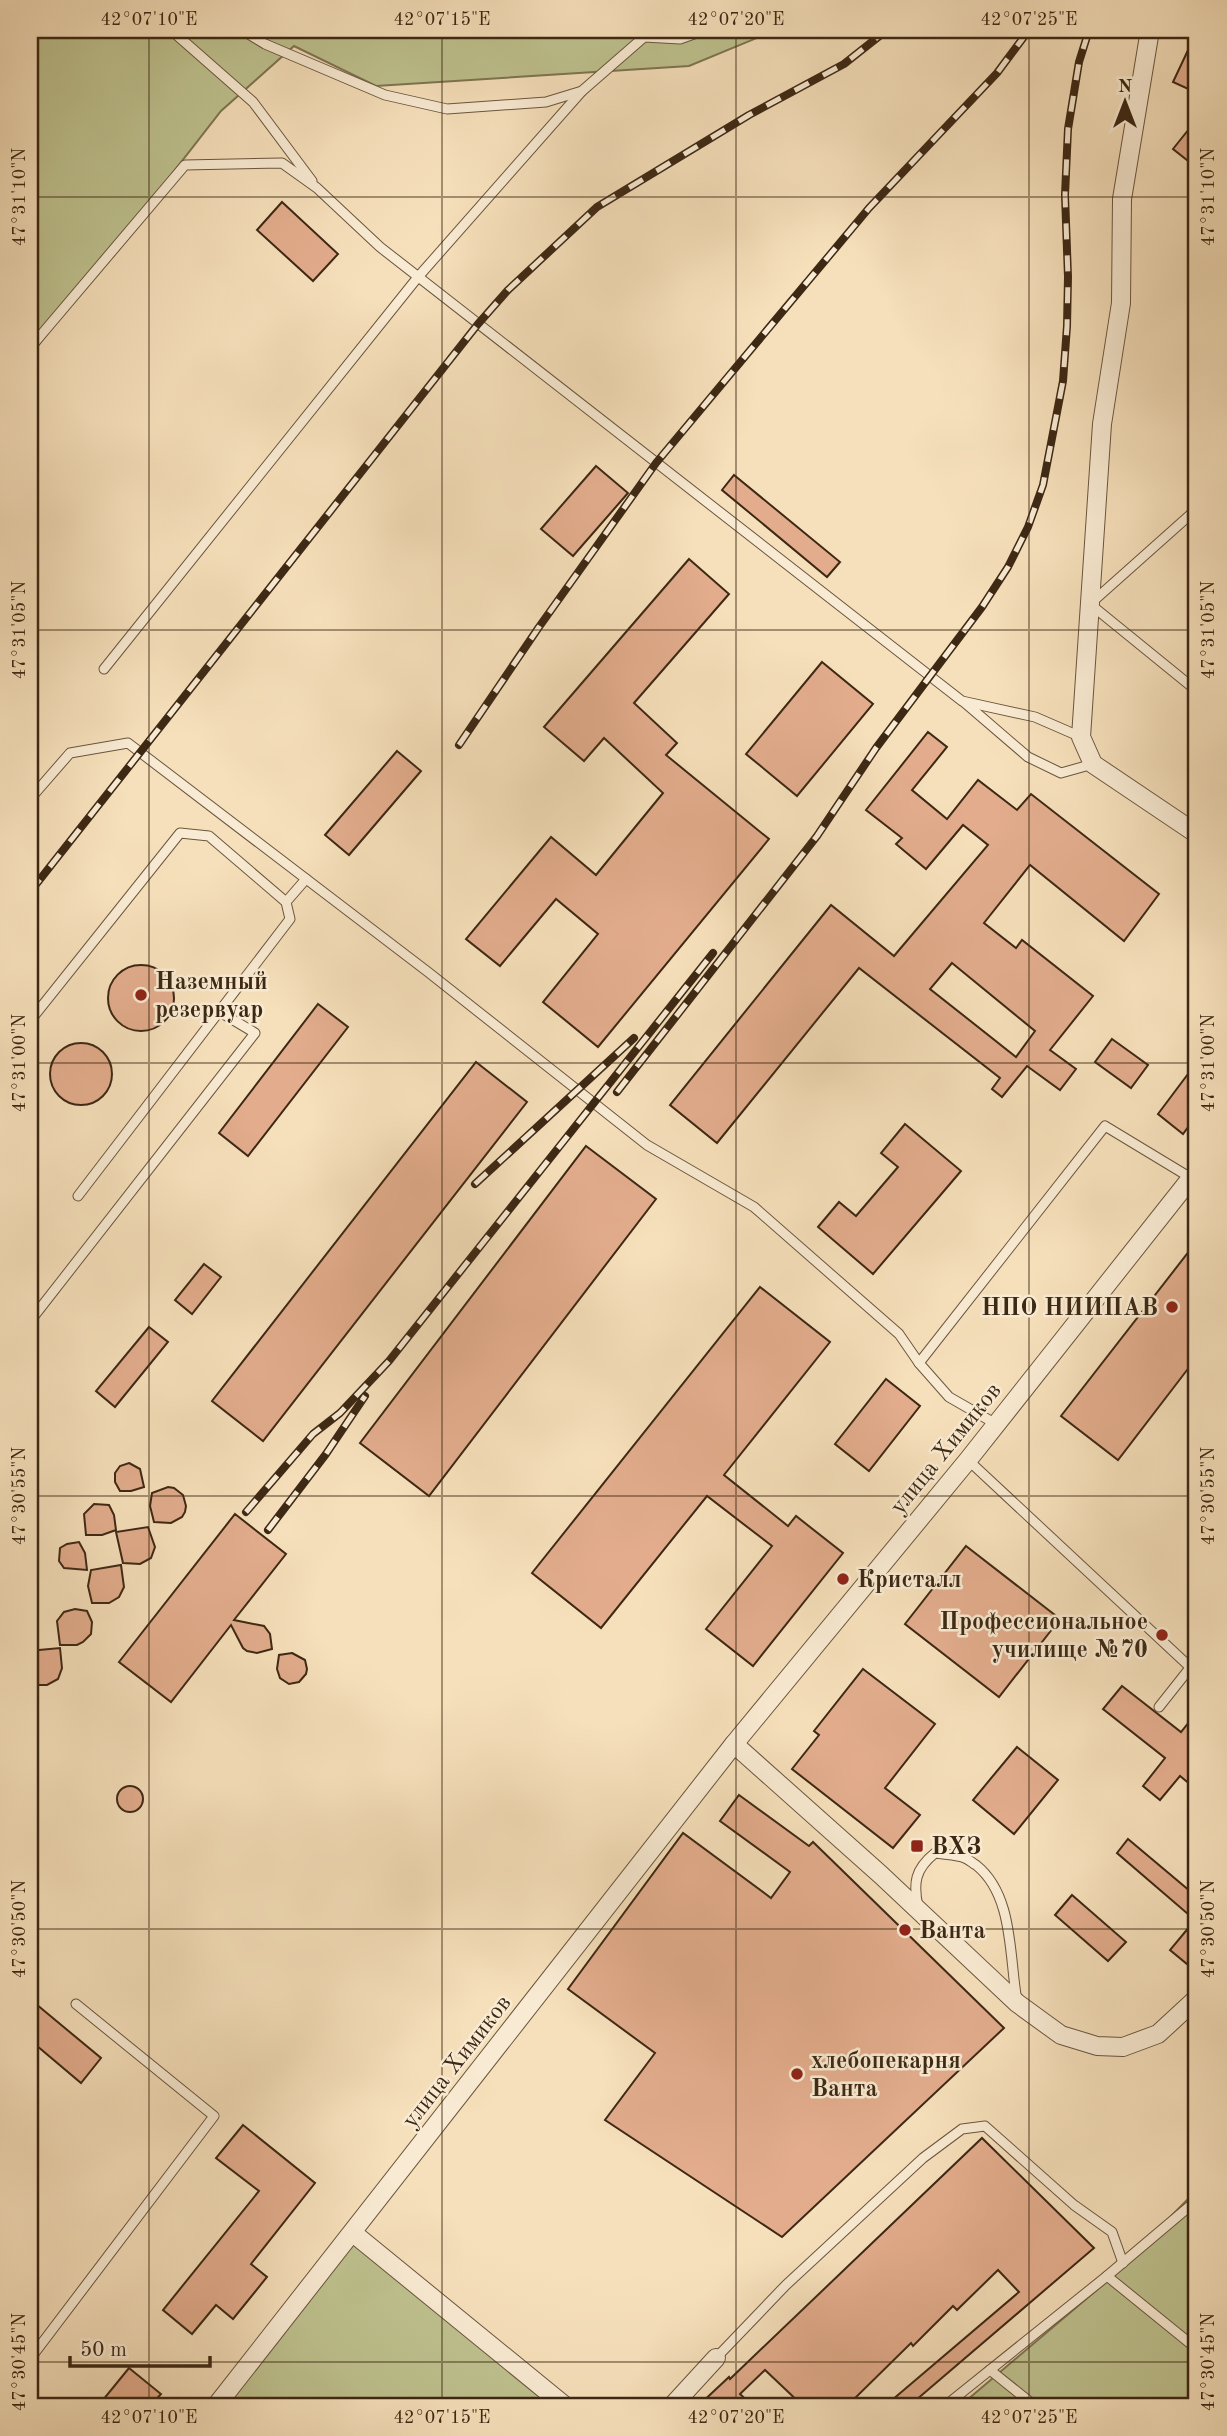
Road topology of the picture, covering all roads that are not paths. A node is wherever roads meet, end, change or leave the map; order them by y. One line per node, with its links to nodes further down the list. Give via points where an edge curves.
1 (171, 30): 8 (lane, via 253,102)
2 (242, 30): 7 (lane, via 385,95 447,109 546,102)
3 (632, 30): 6 (lane)
4 (705, 30): 6 (lane, via 680,39)
5 (1150, 30): 12 (street, via 1122,199 1121,303 1102,424)
6 (644, 37): 7 (lane)
7 (582, 90): 9 (lane)
8 (317, 188): 9 (lane); 10 (lane, via 282,163 185,165)
9 (418, 277): 13 (lane); 15 (lane)
10 (30, 348)
11 (1197, 501): 12 (lane, via 1191,514)
12 (1090, 604): 14 (lane); 16 (street)
13 (104, 669)
14 (1197, 691)
15 (962, 701): 16 (lane, via 1035,717); 17 (lane, via 1028,757 1061,773)
16 (1081, 737): 17 (street)
17 (1093, 764): 19 (street)
18 (30, 799): 20 (lane, via 70,753 128,743)
19 (1197, 834)
20 (306, 879): 21 (lane); 27 (lane, via 647,1145 754,1207 899,1334)
21 (286, 902): 22 (lane, via 290,919); 23 (lane, via 209,836 180,833)
22 (219, 1012): 25 (lane); 26 (lane, via 256,1033)
23 (30, 1021)
24 (1194, 1181): 27 (lane, via 1105,1126); 28 (street, улица Химиков)
25 (78, 1196)
26 (31, 1320)
27 (919, 1363): 28 (lane, via 949,1397)
28 (996, 1424): 29 (street, улица Химиков)
29 (968, 1460): 31 (lane); 33 (street, улица Химиков)
30 (1197, 1659): 31 (lane)
31 (1190, 1667): 32 (lane)
32 (1159, 1707)
33 (734, 1744): 34 (street); 39 (street, улица Химиков)
34 (919, 1911): 36 (street); 36 (lane, via 917,1877 922,1863 935,1853 965,1857 987,1874 1002,1903 1010,1935)
35 (1197, 1998): 36 (street, via 1158,2034 1123,2047 1097,2046 1061,2035)
36 (1017, 2003)
37 (76, 2004): 44 (lane, via 214,2116)
38 (1197, 2200): 40 (lane)
39 (354, 2233): 48 (street, улица Химиков); 49 (street)
40 (1123, 2263): 41 (lane); 43 (lane, via 1112,2232 1074,2205 985,2126 962,2129 923,2158 796,2276)
41 (1107, 2276): 42 (lane); 45 (lane)
42 (1197, 2349)
43 (716, 2358): 50 (street)
44 (30, 2359)
45 (990, 2370): 51 (lane); 52 (lane)
46 (30, 2397): 47 (lane)
47 (40, 2406)
48 (216, 2406)
49 (565, 2406)
50 (672, 2406)
51 (944, 2406)
52 (1035, 2406)

